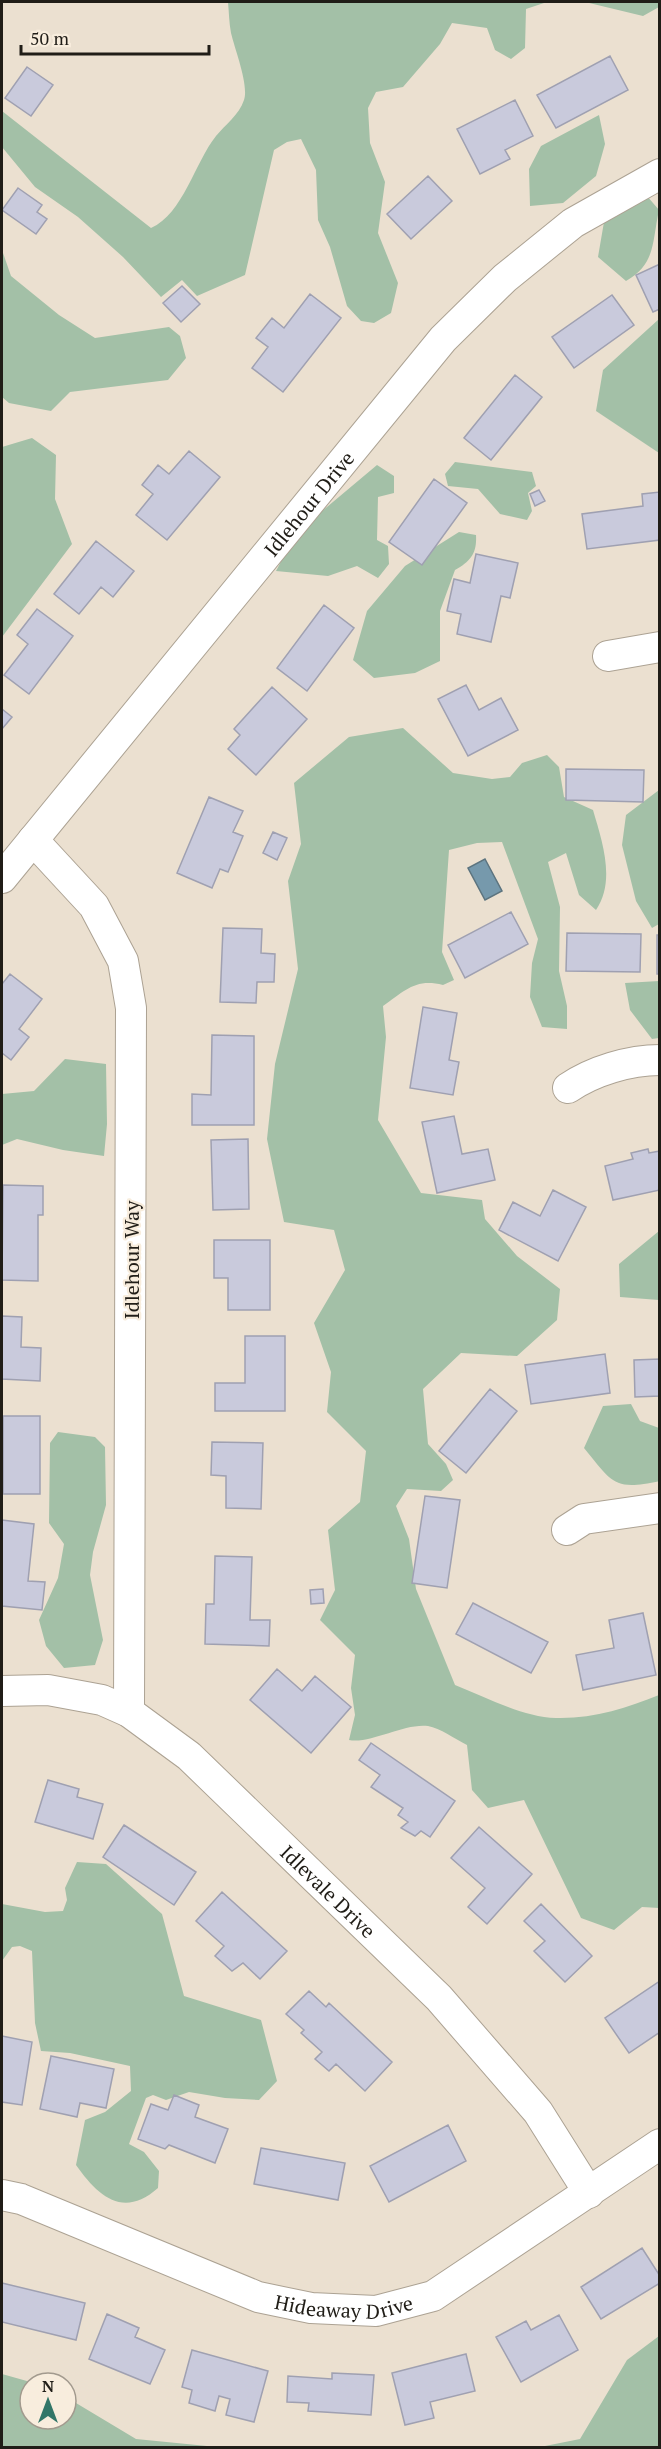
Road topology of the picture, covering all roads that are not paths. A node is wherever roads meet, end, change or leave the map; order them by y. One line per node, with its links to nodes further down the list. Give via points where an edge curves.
1 (660, 174): 4 (street, Idlehour Drive, via 573,223 505,278 443,339)
2 (660, 647): 3 (street)
3 (608, 657)
4 (33, 840): 5 (street, Idlehour Drive); 11 (street, Idlehour Way, via 94,906 123,961 131,1008)
5 (2, 878)
6 (660, 1060): 7 (street, via 644,1060 584,1078)
7 (568, 1088)
8 (660, 1508): 9 (street, via 584,1519)
9 (567, 1530)
10 (2, 1691): 11 (street, Idlevale Drive, via 48,1690 102,1700)
11 (129, 1712): 13 (street, Idlevale Drive, via 189,1756 439,1998 538,2112)
12 (660, 2144): 13 (street, Hideaway Drive)
13 (589, 2193): 14 (street, Hideaway Drive, via 433,2296 376,2312 311,2308 258,2297 21,2199)
14 (2, 2195)

